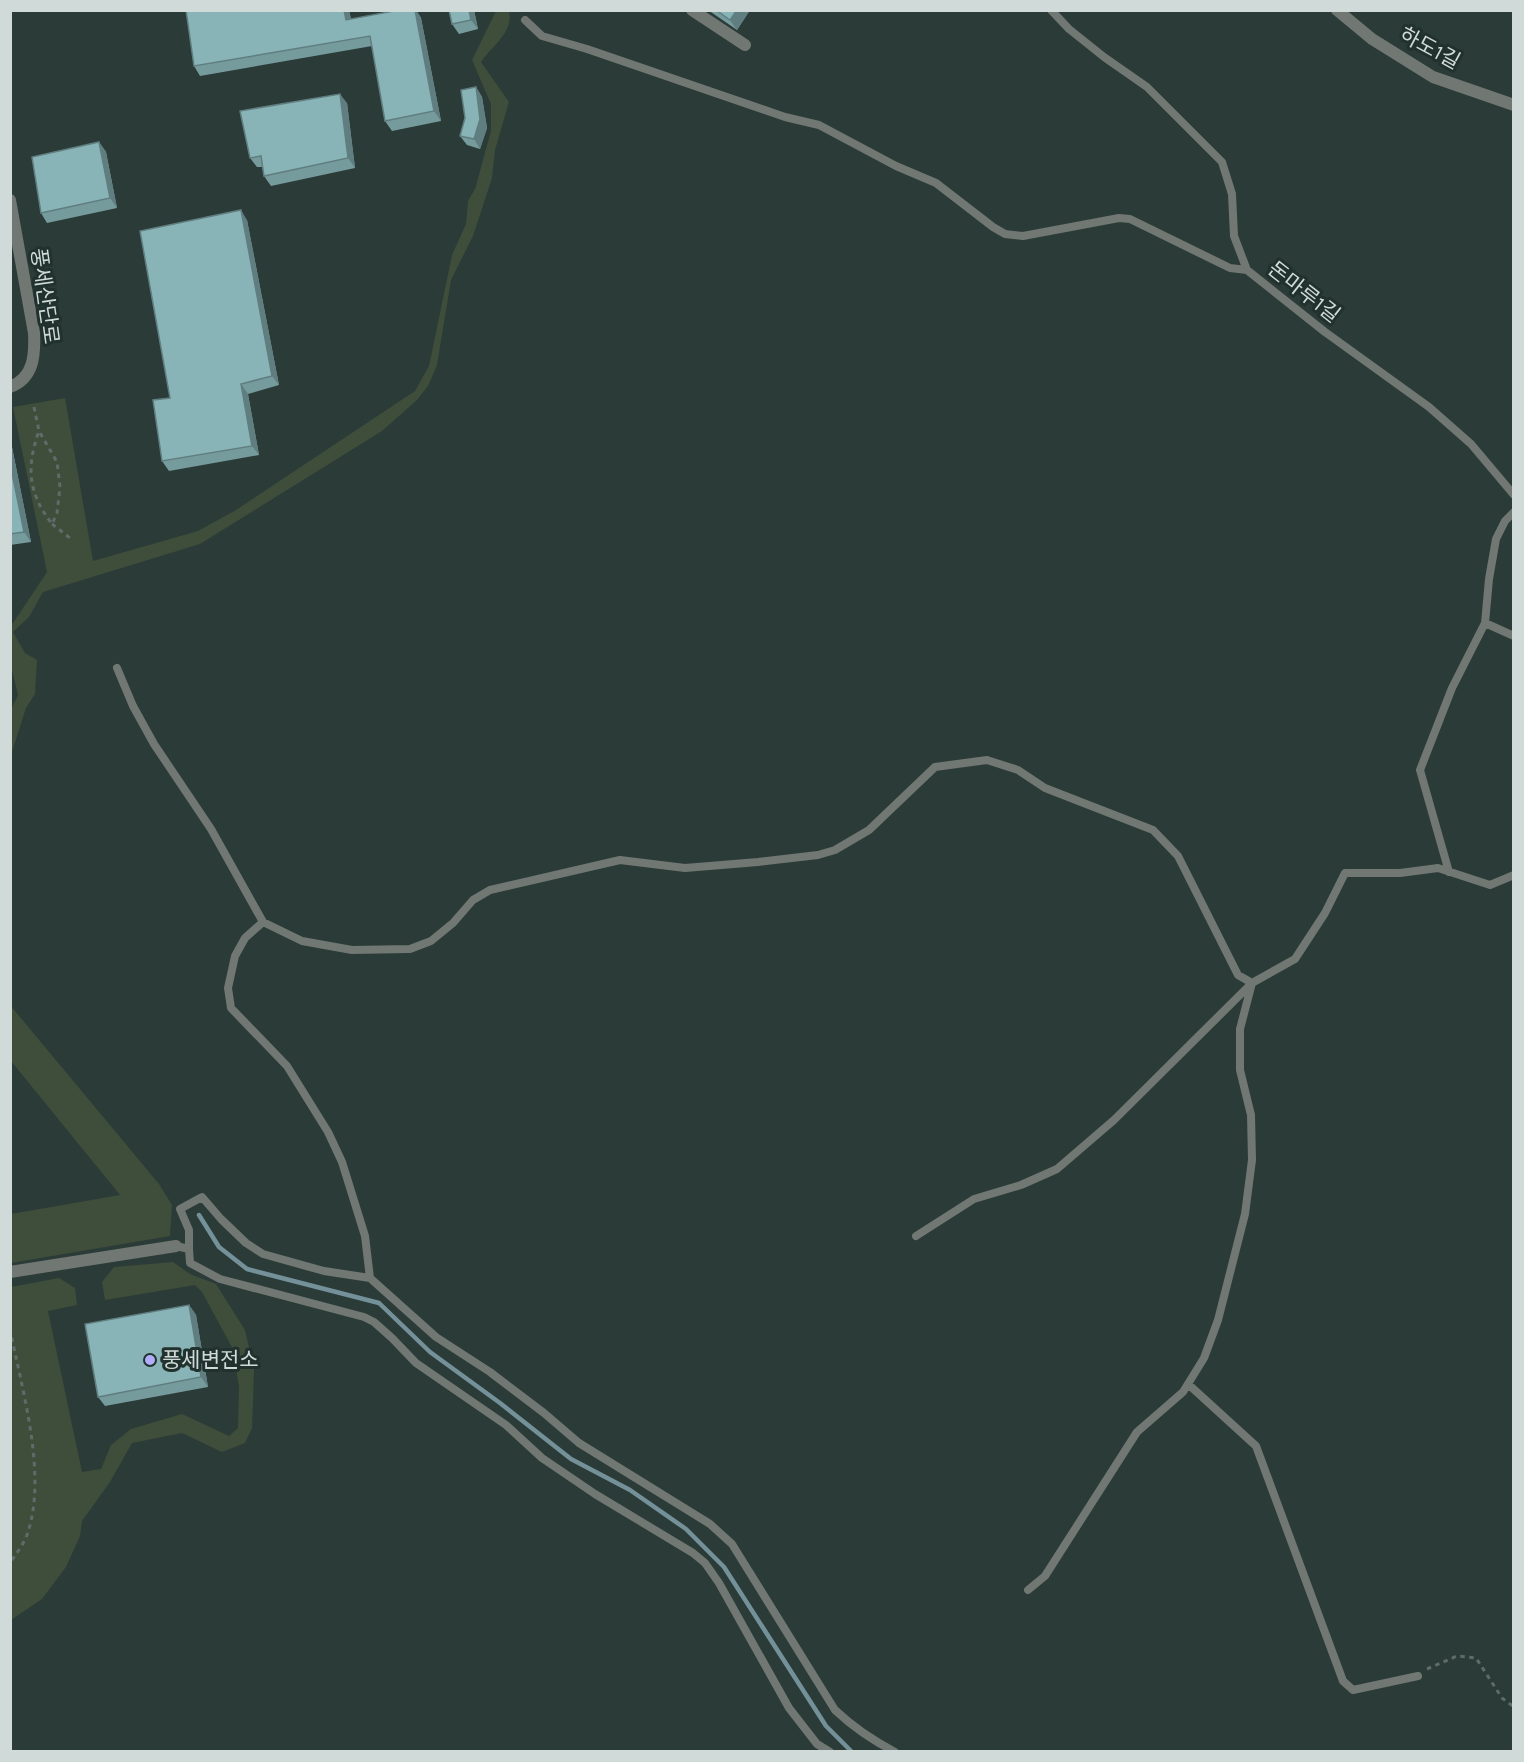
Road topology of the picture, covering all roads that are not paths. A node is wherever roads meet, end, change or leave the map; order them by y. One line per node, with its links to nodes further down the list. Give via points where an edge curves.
1 (692, 10): 5 (street)
2 (1051, 10): 8 (lane, 돈마루1길, via 1069,29 1147,87 1222,162 1232,194 1234,236)
3 (1337, 10): 6 (street, 하도1길, via 1372,39 1433,77)
4 (525, 20): 8 (lane, via 542,36 819,125 936,183 1005,234 1023,236 1130,219 1230,268)
5 (745, 45)
6 (1514, 105)
7 (10, 200): 9 (street, 풍세산단로, via 35,354 28,373 19,384)
8 (1247, 270): 10 (lane, 돈마루1길, via 1325,332 1430,406 1470,444)
9 (10, 387)
10 (1514, 495)
11 (1514, 512): 12 (lane, via 1496,539)
12 (1485, 623): 13 (lane); 15 (lane, via 1452,688 1420,770)
13 (1514, 636)
14 (117, 668): 17 (lane, via 154,744 211,830)
15 (1449, 872): 16 (lane, via 1490,885); 18 (lane, via 1438,868 1345,873 1295,959)
16 (1514, 875)
17 (263, 922): 18 (lane, via 302,941 352,950 410,949 431,940 473,900 490,890 620,860 685,868 835,850 869,830 935,767 987,760 1018,770 1045,788 1153,830 1178,856 1238,975); 23 (lane, via 245,938 235,956 228,988 231,1008 287,1066 328,1132 342,1162 365,1236)
18 (1252, 983): 19 (lane, via 1114,1120 1057,1169 974,1199); 24 (lane, via 1240,1029 1240,1070 1251,1115 1252,1160 1245,1214 1218,1320 1204,1358)
19 (916, 1236)
20 (176, 1246): 21 (lane); 22 (street)
21 (189, 1249): 23 (lane, via 189,1230 180,1209 202,1197 246,1243 263,1254 324,1271); 27 (lane, via 190,1263 220,1279 374,1322 416,1363 506,1425 542,1458 699,1558 718,1583 789,1708 817,1744)
22 (10, 1272)
23 (370, 1278): 28 (lane, via 436,1337 490,1372 579,1443 710,1524 732,1544 835,1710)
24 (1188, 1384): 25 (lane, via 1137,1432 1045,1576); 26 (lane, via 1256,1446 1343,1681 1353,1690)
25 (1028, 1590)
26 (1418, 1676)
27 (830, 1752)
28 (895, 1752)

